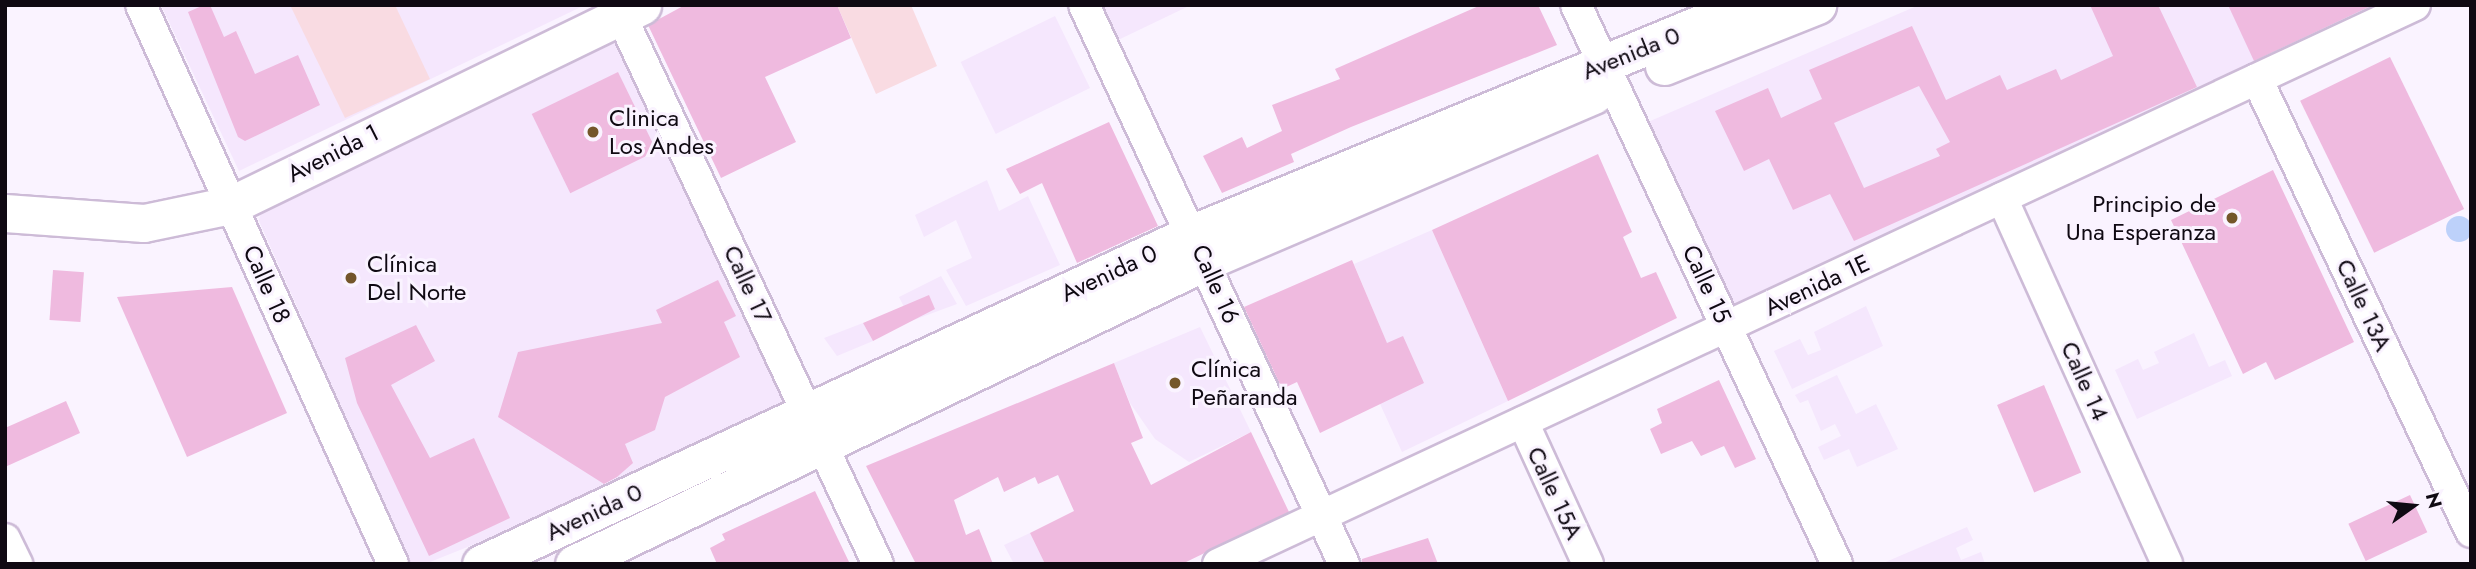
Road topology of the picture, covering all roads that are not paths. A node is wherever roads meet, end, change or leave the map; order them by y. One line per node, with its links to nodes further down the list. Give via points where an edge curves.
1 (141, 5): 11 (street, Calle 18)
2 (1084, 5): 13 (street, Calle 16)
3 (1576, 5): 8 (street, Calle 15)
4 (1746, 5): 8 (street, Avenida 0)
5 (1817, 5): 8 (street, Avenida 0)
6 (2415, 5): 9 (street, Avenida 1E)
7 (626, 9): 11 (street, Avenida 1); 15 (street, Calle 17)
8 (1610, 75): 13 (street, Avenida 0); 14 (street, Calle 15)
9 (2257, 79): 10 (street, Avenida 1E); 19 (street, Calle 13A)
10 (2002, 198): 14 (street, Avenida 1E); 30 (street, Calle 14)
11 (231, 205): 12 (street, Avenida 1, via 144,223); 22 (street, Calle 18)
12 (5, 213)
13 (1199, 247): 15 (street, Avenida 0); 17 (street, Avenida 0); 18 (street, Calle 16)
14 (1727, 327): 16 (street, Avenida 1E); 29 (street, Calle 15)
15 (808, 414): 17 (street, Calle 17); 23 (street, Avenida 0)
16 (1523, 422): 18 (street, Avenida 1E); 28 (street, Calle 15A)
17 (824, 447): 24 (street, Avenida 0); 25 (street, Calle 17)
18 (1321, 516): 26 (street, Avenida 1E); 27 (street, Calle 16)
19 (2471, 532)
20 (5, 539): 21 (street)
21 (17, 564)
22 (393, 564)
23 (481, 564)
24 (574, 564)
25 (878, 564)
26 (1218, 564)
27 (1344, 564)
28 (1588, 564)
29 (1837, 564)
30 (2167, 564)

